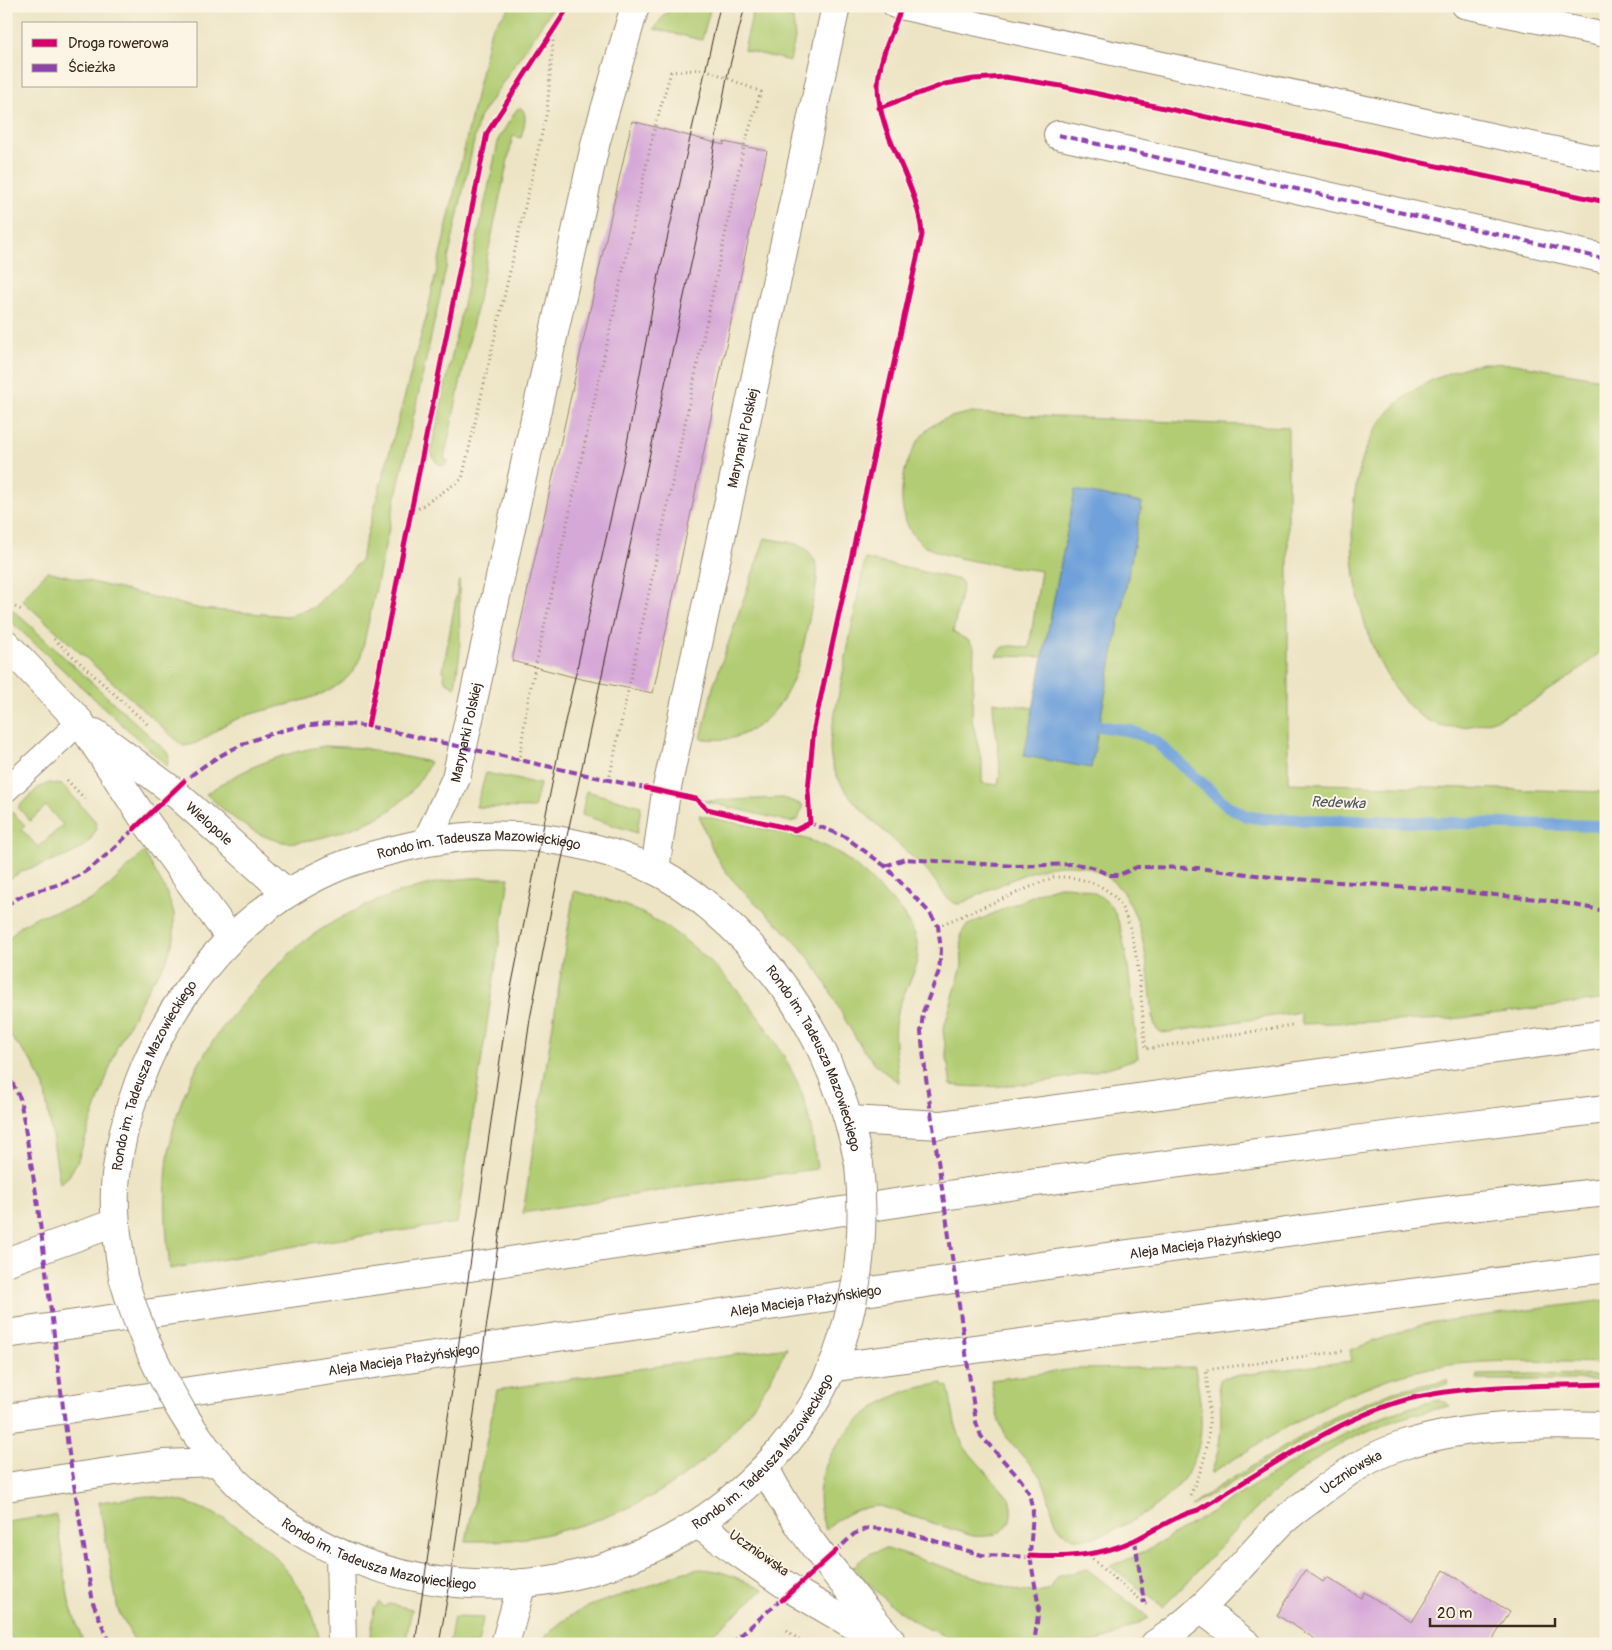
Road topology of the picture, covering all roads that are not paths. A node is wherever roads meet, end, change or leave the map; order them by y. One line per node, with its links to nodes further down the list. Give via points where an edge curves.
1 (635, 6): 12 (main road, Marynarki Polskiej, via 596,141 456,778)
2 (836, 6): 13 (main road, Marynarki Polskiej, via 666,792)
3 (894, 6): 7 (lane)
4 (1464, 6): 5 (lane)
5 (1606, 35)
6 (1058, 135): 8 (main road)
7 (1606, 160)
8 (1606, 259)
9 (6, 644): 10 (main road, Wielopole)
10 (80, 722): 11 (lane); 14 (main road, Wielopole, via 173,791); 15 (main road, Wielopole, via 144,819)
11 (6, 790)
12 (428, 841): 13 (main road, Rondo im. Tadeusza Mazowieckiego, via 469,835 540,838 596,848); 14 (main road, Rondo im. Tadeusza Mazowieckiego, via 333,869)
13 (655, 870): 18 (main road, Rondo im. Tadeusza Mazowieckiego, via 694,895 730,925 779,980 815,1035 835,1077)
14 (287, 893): 15 (main road, Rondo im. Tadeusza Mazowieckiego)
15 (231, 939): 20 (main road, Rondo im. Tadeusza Mazowieckiego, via 200,972 174,1008 138,1081 116,1178)
16 (1606, 1034): 18 (main road, via 940,1125)
17 (1606, 1109): 23 (main road, via 1029,1183)
18 (850, 1120): 24 (main road, Rondo im. Tadeusza Mazowieckiego, bridge, via 859,1164 863,1214 860,1264 851,1313)
19 (1606, 1192): 25 (main road, Aleja Macieja Płażyńskiego, via 1461,1208 1041,1266)
20 (115, 1223): 21 (main road); 27 (main road, Rondo im. Tadeusza Mazowieckiego, bridge, via 123,1277 157,1371)
21 (6, 1262)
22 (1606, 1268): 24 (main road)
23 (6, 1334)
24 (834, 1367): 28 (main road, Rondo im. Tadeusza Mazowieckiego, via 792,1437)
25 (6, 1418)
26 (1606, 1426): 33 (main road, Uczniowska, via 1543,1425 1468,1430 1402,1445 1341,1475 1282,1522)
27 (216, 1462): 29 (main road, via 163,1464); 31 (main road, Rondo im. Tadeusza Mazowieckiego, via 273,1514)
28 (765, 1468): 30 (main road, Rondo im. Tadeusza Mazowieckiego, via 733,1498); 37 (main road, via 778,1494 825,1561)
29 (6, 1487)
30 (697, 1524): 32 (main road, Rondo im. Tadeusza Mazowieckiego, via 657,1547 613,1565 568,1577); 36 (main road, Uczniowska, via 793,1590)
31 (340, 1555): 32 (main road, Rondo im. Tadeusza Mazowieckiego, via 398,1574 450,1583); 34 (main road)
32 (522, 1583): 35 (main road)
33 (1201, 1609): 38 (main road, Uczniowska, via 1178,1630); 39 (main road)
34 (342, 1644)
35 (505, 1644)
36 (886, 1644)
37 (894, 1644)
38 (1155, 1644)
39 (1247, 1644)

